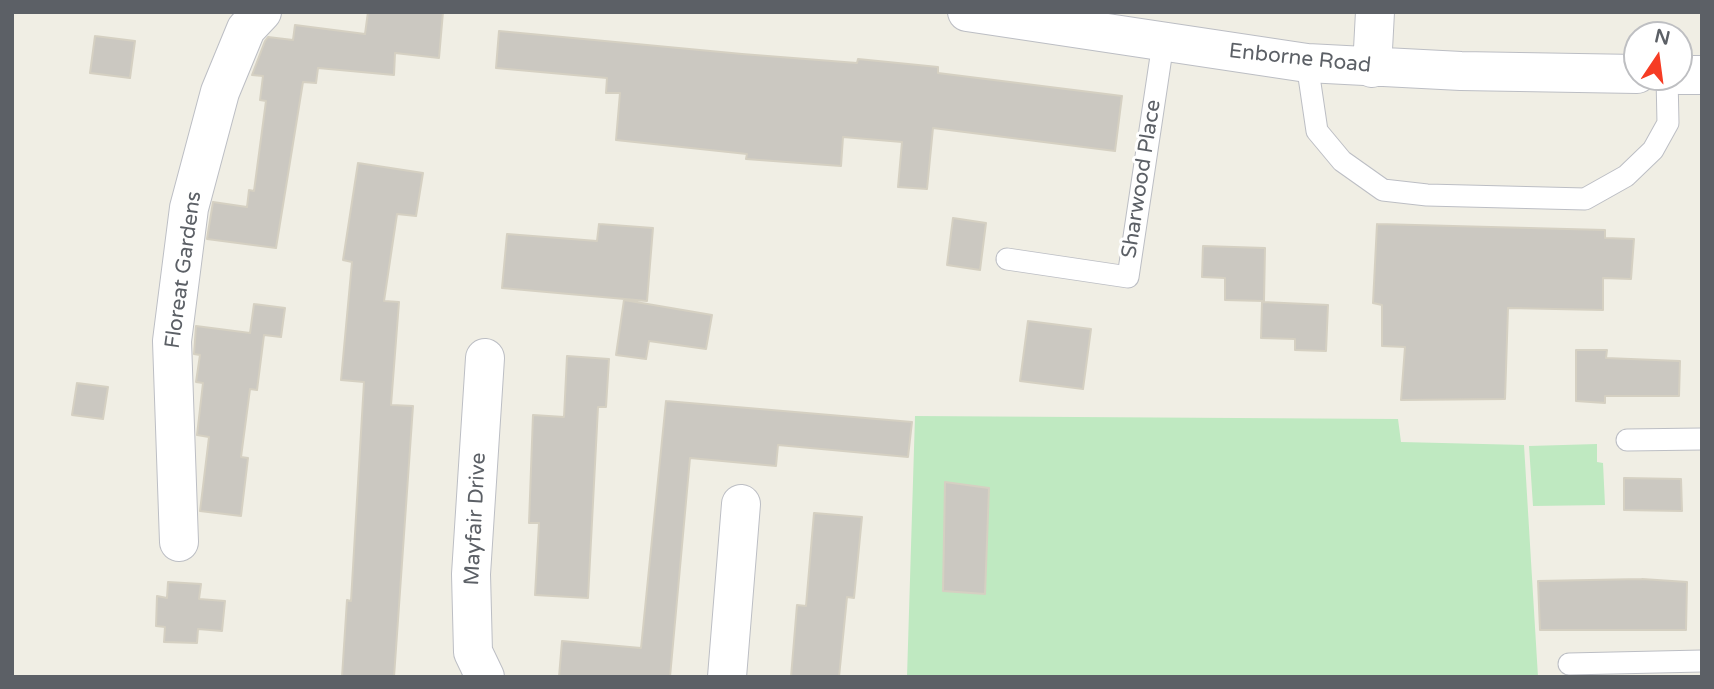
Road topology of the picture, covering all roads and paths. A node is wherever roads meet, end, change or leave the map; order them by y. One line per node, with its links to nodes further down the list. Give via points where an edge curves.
1 (262, 12): 14 (street, Floreat Gardens, via 246,29 220,92 189,208 172,341)
2 (967, 12): 4 (street, Enborne Road)
3 (1375, 12): 6 (street)
4 (1163, 43): 5 (street, Enborne Road); 9 (lane, Sharwood Place, via 1128,277)
5 (1307, 63): 6 (street, Enborne Road); 8 (lane, via 1317,131 1342,161 1383,190 1427,195 1585,199 1626,176 1653,150 1668,123)
6 (1372, 68): 7 (street, Enborne Road)
7 (1623, 74)
8 (1667, 91)
9 (1007, 258)
10 (485, 358): 18 (street, Mayfair Drive, via 471,574 473,652)
11 (1702, 439): 12 (lane)
12 (1627, 440)
13 (741, 504): 19 (street)
14 (179, 542)
15 (1702, 661): 17 (lane)
16 (1569, 664): 17 (lane)
17 (1607, 670)
18 (485, 677)
19 (727, 677)

